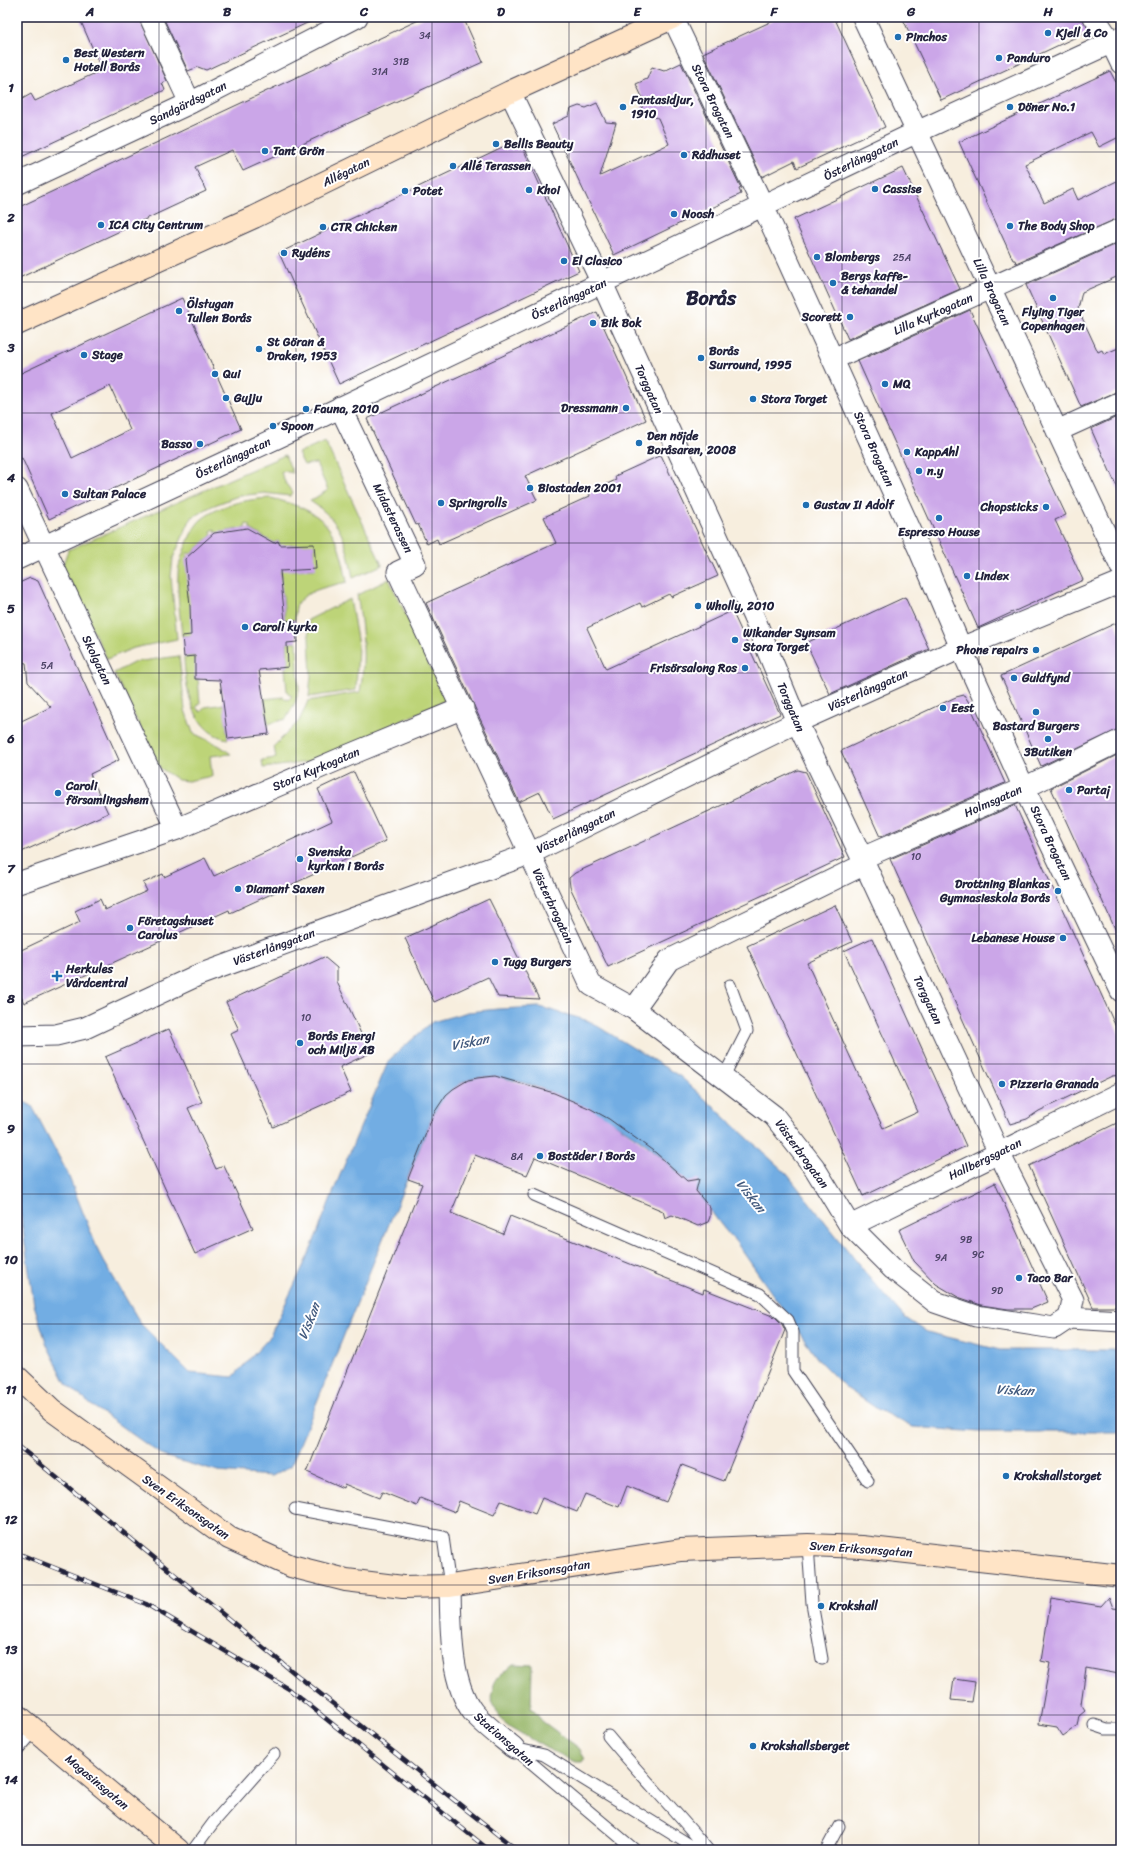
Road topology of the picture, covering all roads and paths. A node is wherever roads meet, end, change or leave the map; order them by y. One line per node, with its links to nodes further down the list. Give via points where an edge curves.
1 (150, 17): 9 (street)
2 (357, 17): 9 (street, Sandgärdsgatan)
3 (674, 17): 8 (street, Allégatan); 12 (street, Stora Brogatan)
4 (863, 17): 10 (street, Lilla Brogatan)
5 (1094, 17): 6 (street)
6 (1116, 40): 7 (street); 10 (street, Österlånggatan)
7 (1121, 63)
8 (510, 92): 14 (street, Torggatan); 16 (street, Allégatan, via 254,217)
9 (190, 103): 11 (street, Sandgärdsgatan)
10 (917, 132): 12 (street, Österlånggatan); 15 (street, Lilla Brogatan)
11 (17, 184)
12 (763, 206): 14 (street, Österlånggatan); 17 (street, Stora Brogatan)
13 (1121, 229): 15 (street, Lilla Kyrkogatan)
14 (602, 283): 19 (street, Österlånggatan); 28 (street, Torggatan, via 755,620)
15 (990, 288): 17 (street, Lilla Kyrkogatan); 20 (street, Lilla Brogatan)
16 (17, 324)
17 (833, 359): 26 (street, Stora Brogatan, via 920,549)
18 (1121, 402): 20 (street)
19 (340, 407): 22 (street, Österlånggatan); 27 (street, Midasterassen, via 415,564 398,572)
20 (1057, 431): 24 (street, Lilla Brogatan)
21 (17, 490): 22 (street, Skolgatan)
22 (44, 548): 23 (street, Österlånggatan); 31 (street, Skolgatan)
23 (17, 559)
24 (1121, 567)
25 (1121, 582): 26 (street, Västerlånggatan)
26 (961, 648): 28 (street, Västerlånggatan); 30 (street, Stora Brogatan)
27 (463, 708): 31 (street, Stora Kyrkogatan); 32 (street)
28 (797, 722): 32 (street, Västerlånggatan); 33 (street, Torggatan)
29 (1121, 740): 30 (street, Holmsgatan)
30 (1024, 788): 33 (street, Holmsgatan); 36 (street, Stora Brogatan)
31 (177, 829): 34 (street, Stora Kyrkogatan)
32 (529, 854): 37 (street, Västerbrogatan, via 591,985); 38 (street, Västerlånggatan, via 196,976 84,1028 56,1035)
33 (863, 861): 37 (street, Holmsgatan, via 669,960); 41 (street, Torggatan)
34 (18, 882)
35 (730, 985): 39 (lane, via 747,1031)
36 (1121, 991)
37 (634, 1009): 39 (street, Västerbrogatan)
38 (17, 1036)
39 (723, 1078): 43 (street, Västerbrogatan, via 774,1116 814,1167)
40 (1121, 1093): 41 (street, Hallbergsgatan)
41 (999, 1153): 43 (street, Hallbergsgatan); 44 (street, Torggatan, via 1072,1300)
42 (534, 1195): 47 (lane, via 760,1294 788,1320 793,1332 793,1371)
43 (850, 1226): 44 (street, Västerbrogatan, via 893,1269 934,1302 976,1316 1054,1328)
44 (1069, 1318): 45 (street)
45 (1121, 1321)
46 (17, 1377): 51 (street, Sven Eriksonsgatan, via 52,1410 228,1538 291,1566 346,1580 403,1587)
47 (868, 1481)
48 (295, 1509): 51 (lane, via 443,1537)
49 (808, 1545): 50 (street, Sven Eriksonsgatan, via 862,1547); 51 (street, Sven Eriksonsgatan, via 681,1550); 52 (lane, via 812,1603)
50 (1121, 1576)
51 (450, 1586): 58 (street, Stationsgatan, via 451,1634 457,1680 473,1712)
52 (822, 1659)
53 (17, 1715): 56 (street, Magasinsgatan)
54 (1094, 1725): 55 (lane, via 1106,1729)
55 (1121, 1729)
56 (35, 1730): 59 (lane); 62 (street, Magasinsgatan)
57 (608, 1736): 66 (lane)
58 (514, 1748): 64 (lane, Stationsgatan); 65 (lane, via 544,1755)
59 (17, 1751)
60 (274, 1754): 63 (lane, via 213,1823)
61 (839, 1826): 67 (lane)
62 (178, 1850)
63 (193, 1850)
64 (635, 1850)
65 (702, 1850)
66 (708, 1850)
67 (826, 1850)

